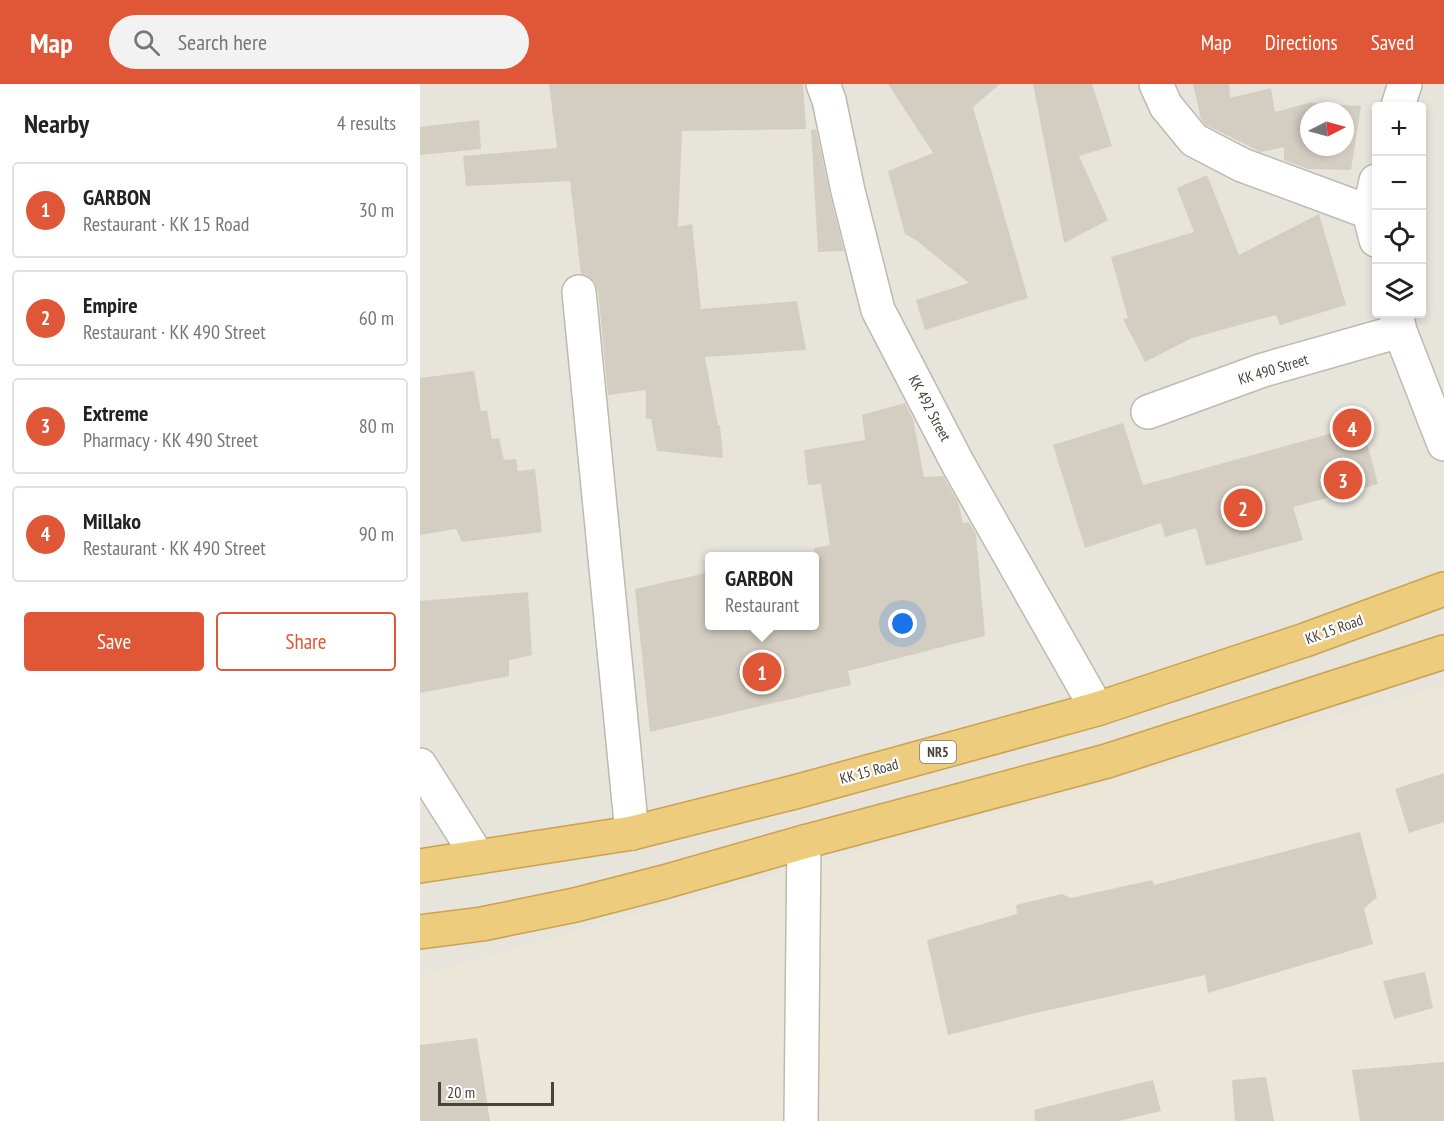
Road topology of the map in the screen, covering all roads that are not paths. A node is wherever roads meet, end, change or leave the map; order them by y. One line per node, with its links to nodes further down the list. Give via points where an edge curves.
1 (823, 84): 12 (street, KK 492 Street, via 878,310 958,464)
2 (1156, 84): 5 (street, via 1166,106 1194,140)
3 (1405, 84): 4 (street)
4 (1399, 102)
5 (1372, 226)
6 (579, 292): 14 (street)
7 (1398, 322): 8 (street, KK 490 Street); 9 (street, KK 490 Street)
8 (1148, 412)
9 (1444, 444)
10 (1444, 590): 12 (highway, KK 15 Road / NR5)
11 (1444, 652): 15 (highway, via 1107,761)
12 (1097, 709): 14 (highway, KK 15 Road / NR5, via 795,792)
13 (420, 765): 16 (street)
14 (632, 832): 16 (highway, KK 15 Road / NR5)
15 (804, 842): 18 (highway, via 575,905); 19 (street)
16 (478, 857): 17 (highway, KK 15 Road / NR5)
17 (420, 866)
18 (420, 932)
19 (801, 1121)

